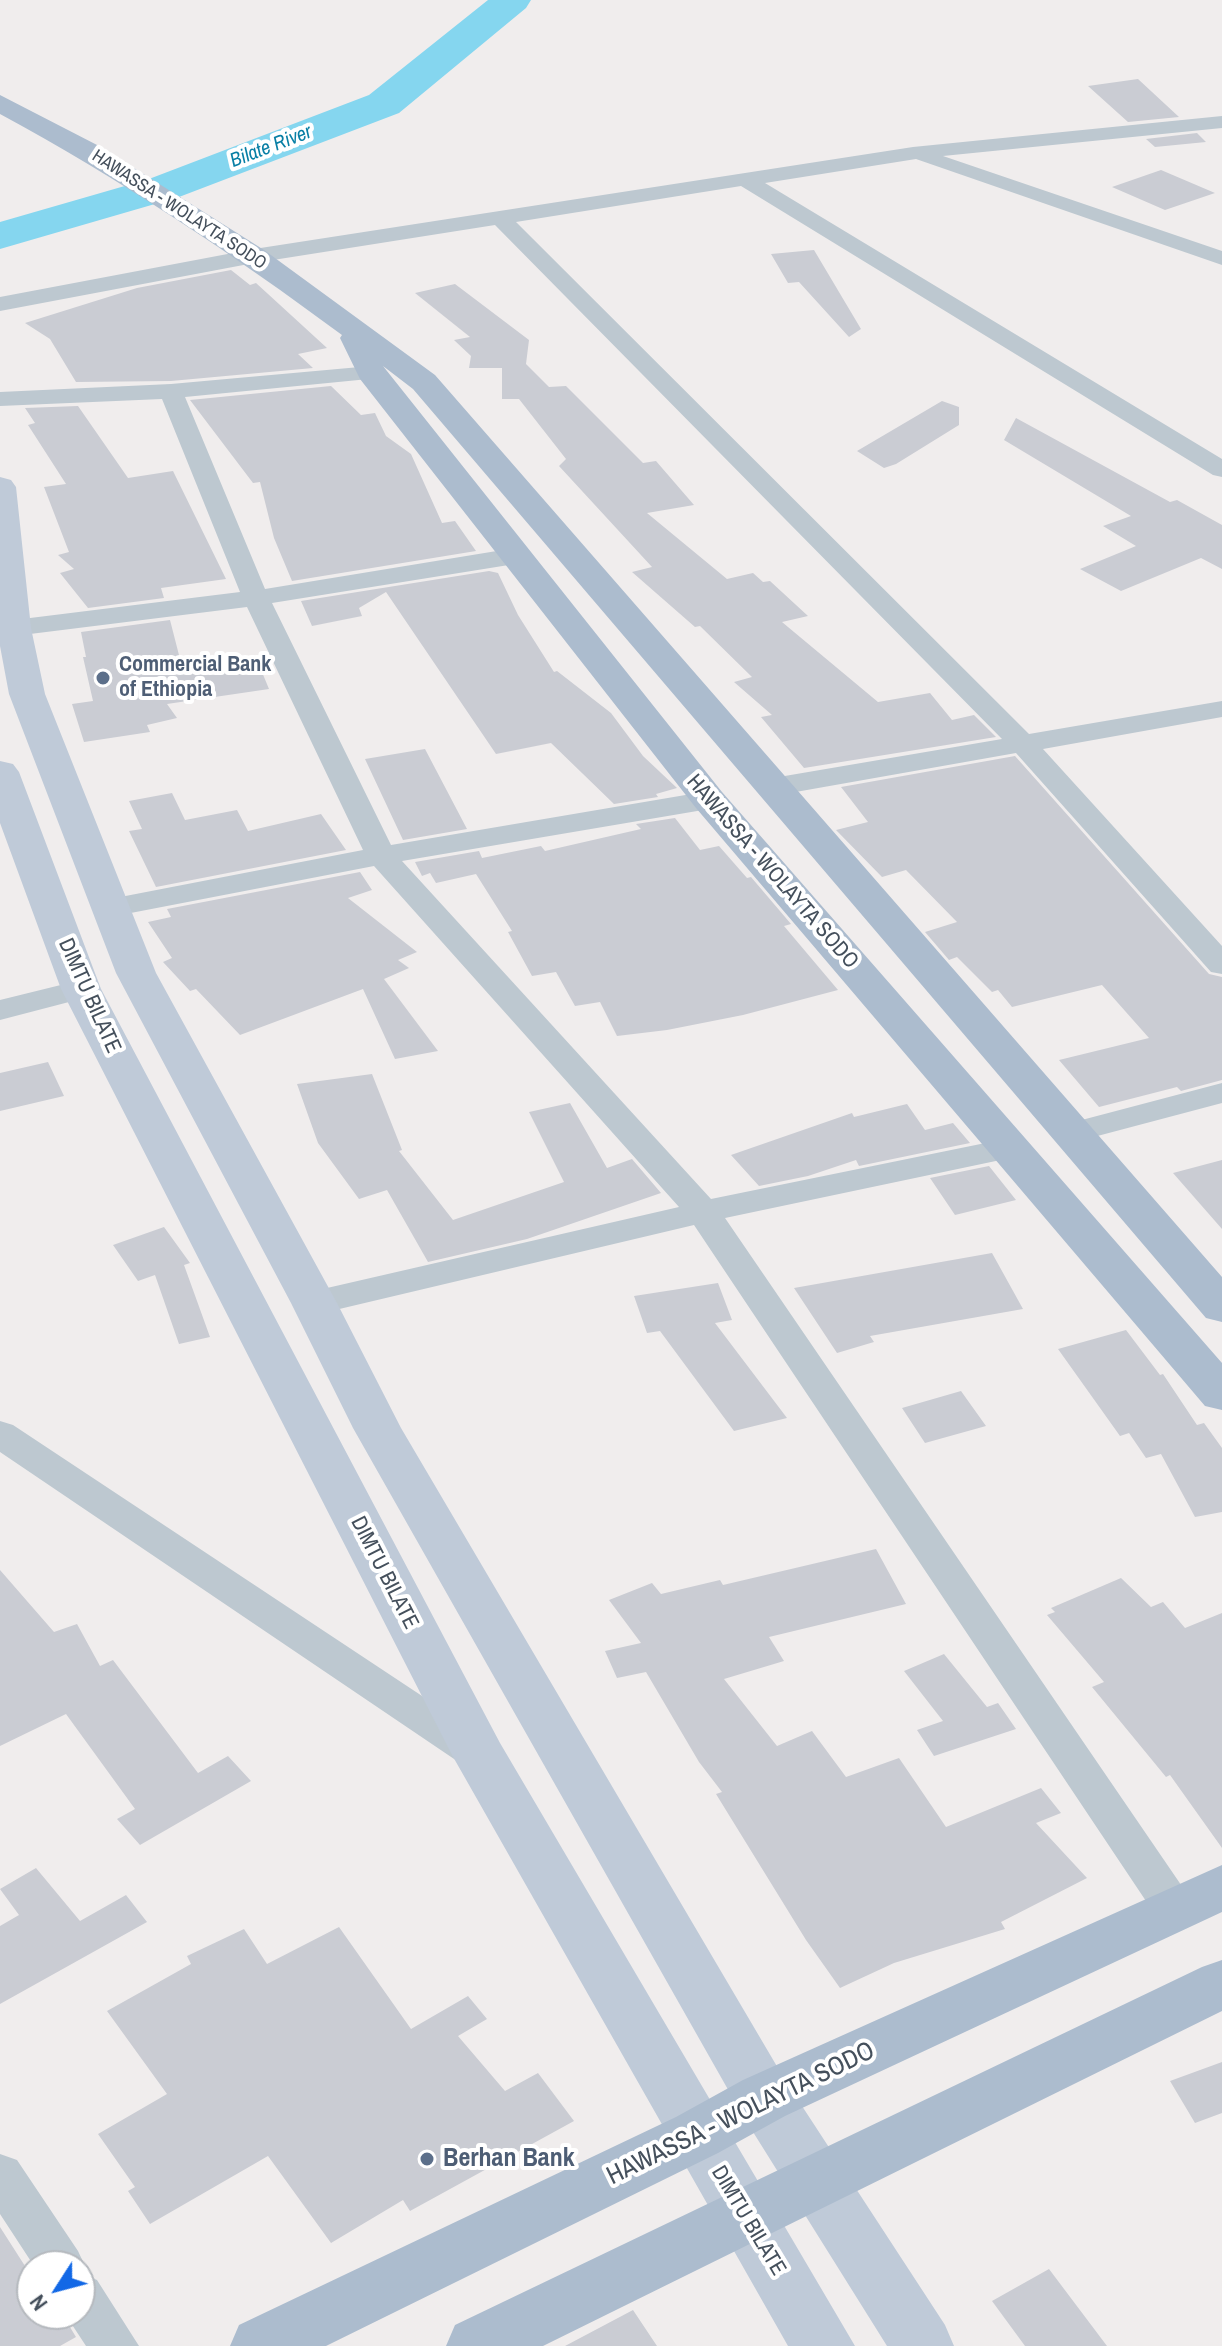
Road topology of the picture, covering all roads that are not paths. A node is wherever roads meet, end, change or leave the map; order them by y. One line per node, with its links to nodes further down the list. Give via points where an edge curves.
1 (0, 103): 6 (main road, HAWASSA - WOLAYTA SODO, via 90,152)
2 (1222, 122): 3 (street)
3 (913, 153): 4 (street); 7 (street)
4 (744, 179): 5 (street); 13 (street)
5 (498, 216): 6 (street); 20 (street)
6 (254, 256): 8 (street); 9 (main road, HAWASSA - WOLAYTA SODO)
7 (1222, 258)
8 (0, 304)
9 (351, 328): 10 (main road, HAWASSA - WOLAYTA SODO); 15 (main road, HAWASSA - WOLAYTA SODO, via 424,382)
10 (371, 373): 11 (street); 16 (main road, HAWASSA - WOLAYTA SODO)
11 (171, 391): 12 (street); 17 (street)
12 (0, 399)
13 (1222, 470)
14 (0, 487): 18 (main road)
15 (566, 547): 16 (main road); 22 (main road, HAWASSA - WOLAYTA SODO)
16 (515, 556): 17 (street); 23 (main road, HAWASSA - WOLAYTA SODO)
17 (256, 598): 18 (street); 24 (street)
18 (14, 628): 25 (main road, via 27,694)
19 (1222, 709): 20 (street)
20 (1021, 742): 22 (street); 26 (street)
21 (0, 772): 27 (main road, DIMTU BILATE)
22 (773, 787): 23 (main road); 30 (main road, HAWASSA - WOLAYTA SODO)
23 (709, 800): 24 (street); 31 (main road, HAWASSA - WOLAYTA SODO)
24 (381, 856): 25 (street); 32 (street)
25 (110, 908): 33 (main road, via 136,973)
26 (1222, 965)
27 (81, 989): 28 (street); 37 (main road, DIMTU BILATE)
28 (0, 1010)
29 (1222, 1093): 30 (street)
30 (1071, 1133): 31 (main road); 34 (main road, HAWASSA - WOLAYTA SODO)
31 (1010, 1148): 32 (street); 35 (main road, HAWASSA - WOLAYTA SODO)
32 (703, 1212): 33 (street); 38 (street)
33 (314, 1303): 40 (main road, via 377,1428)
34 (1222, 1307)
35 (1222, 1394)
36 (0, 1434): 37 (street)
37 (479, 1755): 41 (main road, DIMTU BILATE)
38 (1199, 1898): 40 (main road, HAWASSA - WOLAYTA SODO)
39 (1222, 1984): 43 (main road)
40 (764, 2098): 41 (main road, HAWASSA - WOLAYTA SODO); 43 (main road)
41 (697, 2135): 44 (main road, DIMTU BILATE); 48 (main road, HAWASSA - WOLAYTA SODO)
42 (0, 2174): 45 (street)
43 (818, 2183): 44 (main road); 51 (main road)
44 (746, 2218): 49 (main road); 50 (main road, DIMTU BILATE)
45 (50, 2250)
46 (96, 2319): 47 (street)
47 (114, 2346)
48 (262, 2346)
49 (478, 2346)
50 (823, 2346)
51 (922, 2346)

